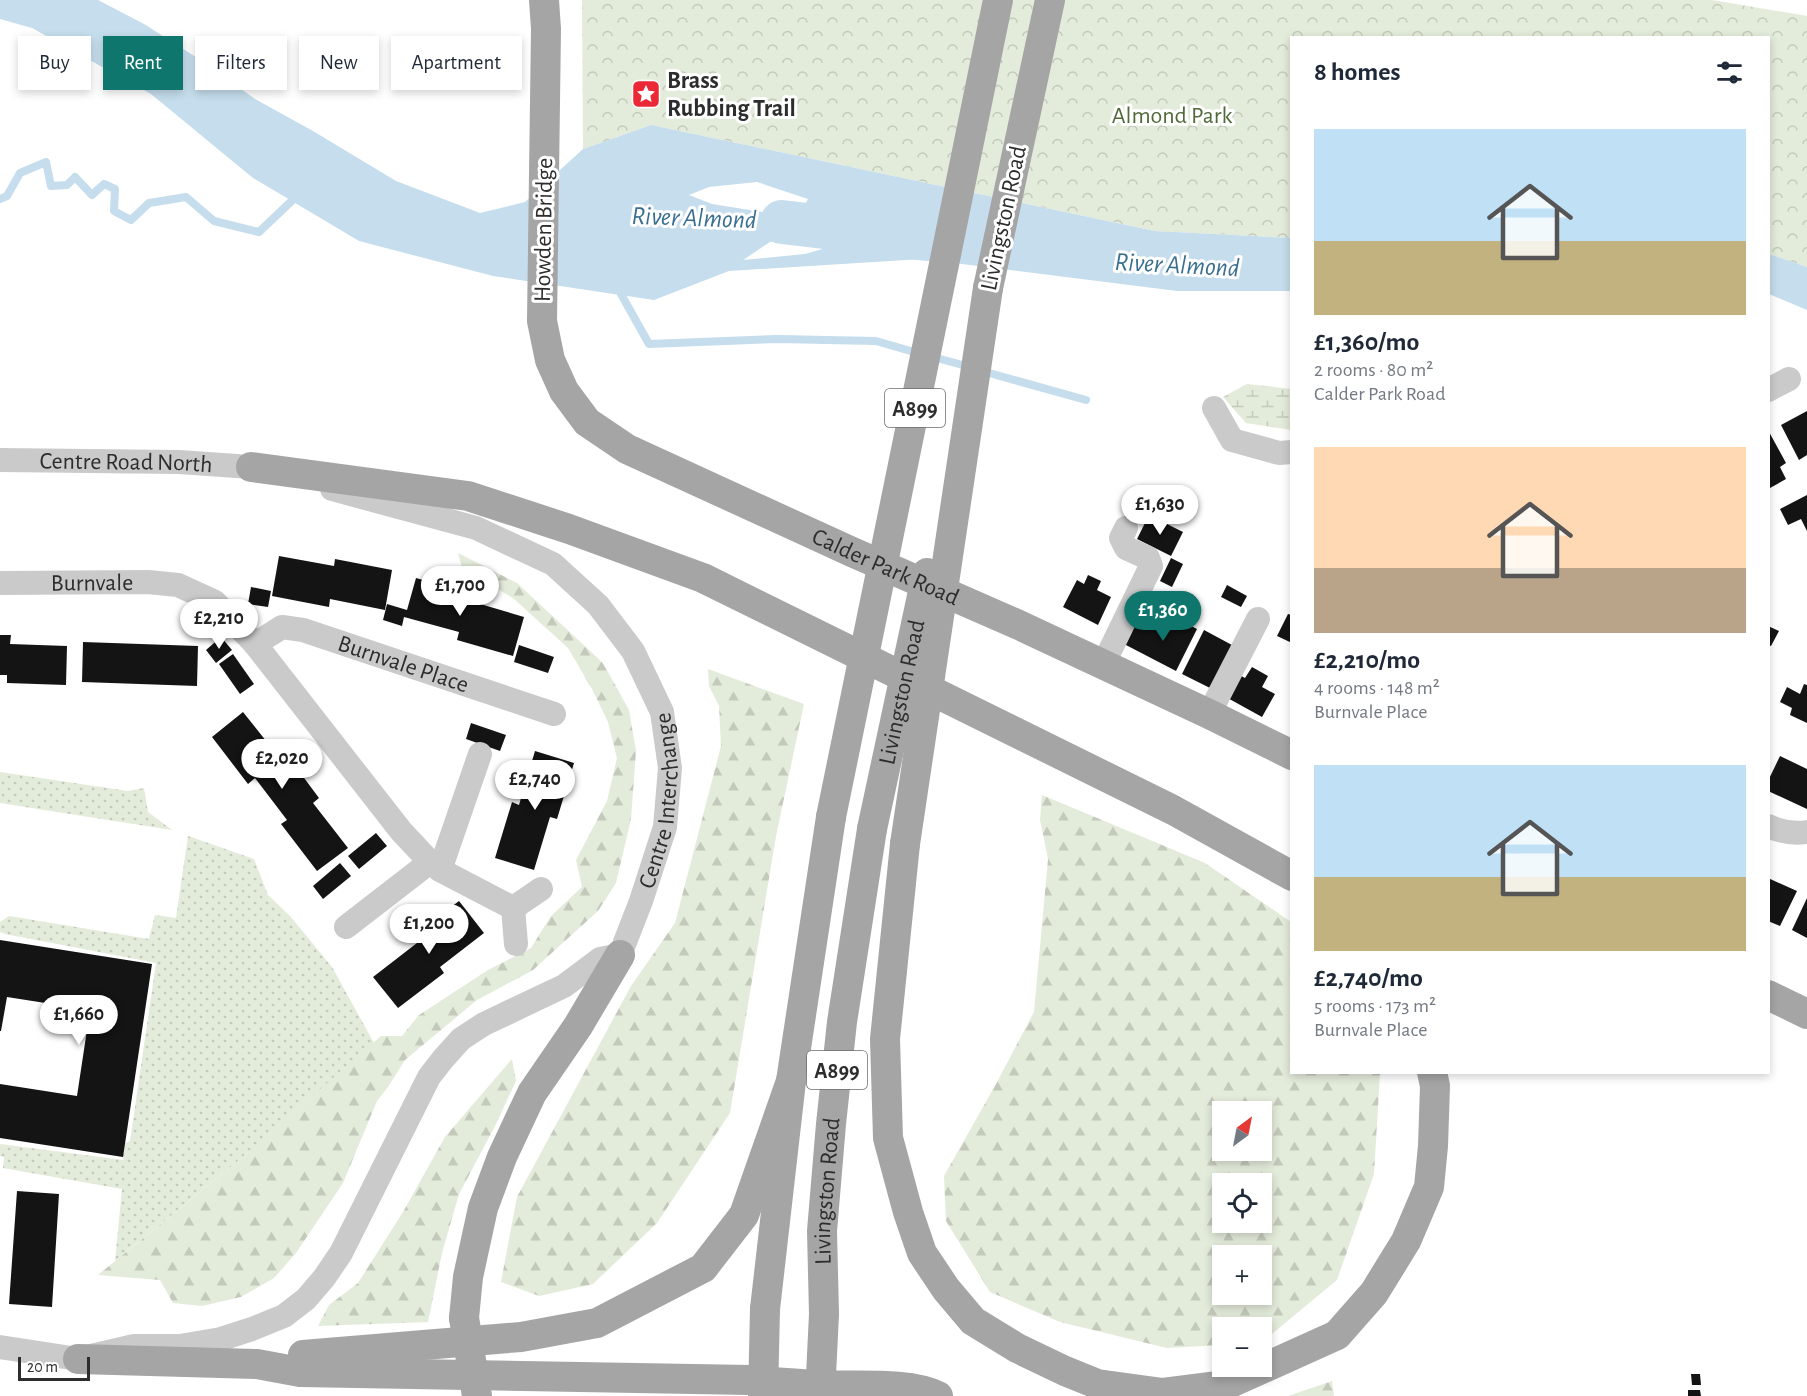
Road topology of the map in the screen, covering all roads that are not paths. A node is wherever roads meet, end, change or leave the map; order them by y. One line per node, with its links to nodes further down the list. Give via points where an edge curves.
1 (544, 0): 5 (main road, Howden Bridge)
2 (998, 0): 31 (main road, Livingston Road / A899, bridge, via 831,817)
3 (1050, 0): 4 (main road, Livingston Road / A899)
4 (988, 288): 30 (main road, bridge, via 905,844 885,1039 888,1138 922,1253 973,1321 1065,1371 1097,1384 1163,1393 1226,1385 1337,1335 1374,1293 1406,1241 1429,1187 1435,1086); 37 (main road, Livingston Road / A899, bridge, via 872,829 842,1022 822,1230 824,1314)
5 (542, 321): 14 (main road, Calder Park Road, via 550,360 564,391 586,422 627,449)
6 (1214, 408): 7 (street, via 1232,440 1279,453)
7 (1290, 452)
8 (0, 460): 9 (street, Centre Road North)
9 (251, 467): 22 (main road, via 468,496 703,578 1173,810); 27 (street, Centre Interchange, via 476,528 553,564 612,623 633,651 662,712 670,768 665,826)
10 (1126, 528): 14 (street, via 1121,538 1126,548 1148,558 1151,566)
11 (0, 583): 13 (street, Burnvale, via 178,585 216,602)
12 (1258, 619): 16 (street)
13 (255, 644): 15 (street, Burnvale Place, via 282,627 303,630); 21 (street, via 401,831)
14 (1103, 664): 16 (main road, Calder Park Road)
15 (554, 714)
16 (1209, 714): 18 (main road, Calder Park Road)
17 (480, 754): 21 (street)
18 (1290, 754)
19 (1770, 827): 20 (street, via 1797,834)
20 (1807, 832)
21 (435, 866): 24 (street); 25 (street)
22 (1290, 875)
23 (541, 889): 24 (street)
24 (513, 908): 26 (street)
25 (346, 927)
26 (516, 944)
27 (620, 955): 33 (street, via 600,959 564,986 460,1039 429,1077 341,1253 306,1299 284,1316 221,1340 180,1346 134,1346); 35 (main road, bridge, via 532,1093 483,1208 468,1277 464,1318)
28 (1770, 996): 29 (main road)
29 (1807, 1014)
30 (1432, 1074)
31 (791, 1081): 34 (main road, via 744,1215 703,1268 644,1300 597,1323 521,1337 306,1354); 36 (main road, Livingston Road / A899, bridge, via 765,1309)
32 (0, 1347): 33 (street)
33 (78, 1359): 34 (main road)
34 (257, 1364): 38 (main road, via 300,1372 877,1386 927,1390)
35 (477, 1396)
36 (763, 1396)
37 (820, 1396)
38 (938, 1396)

